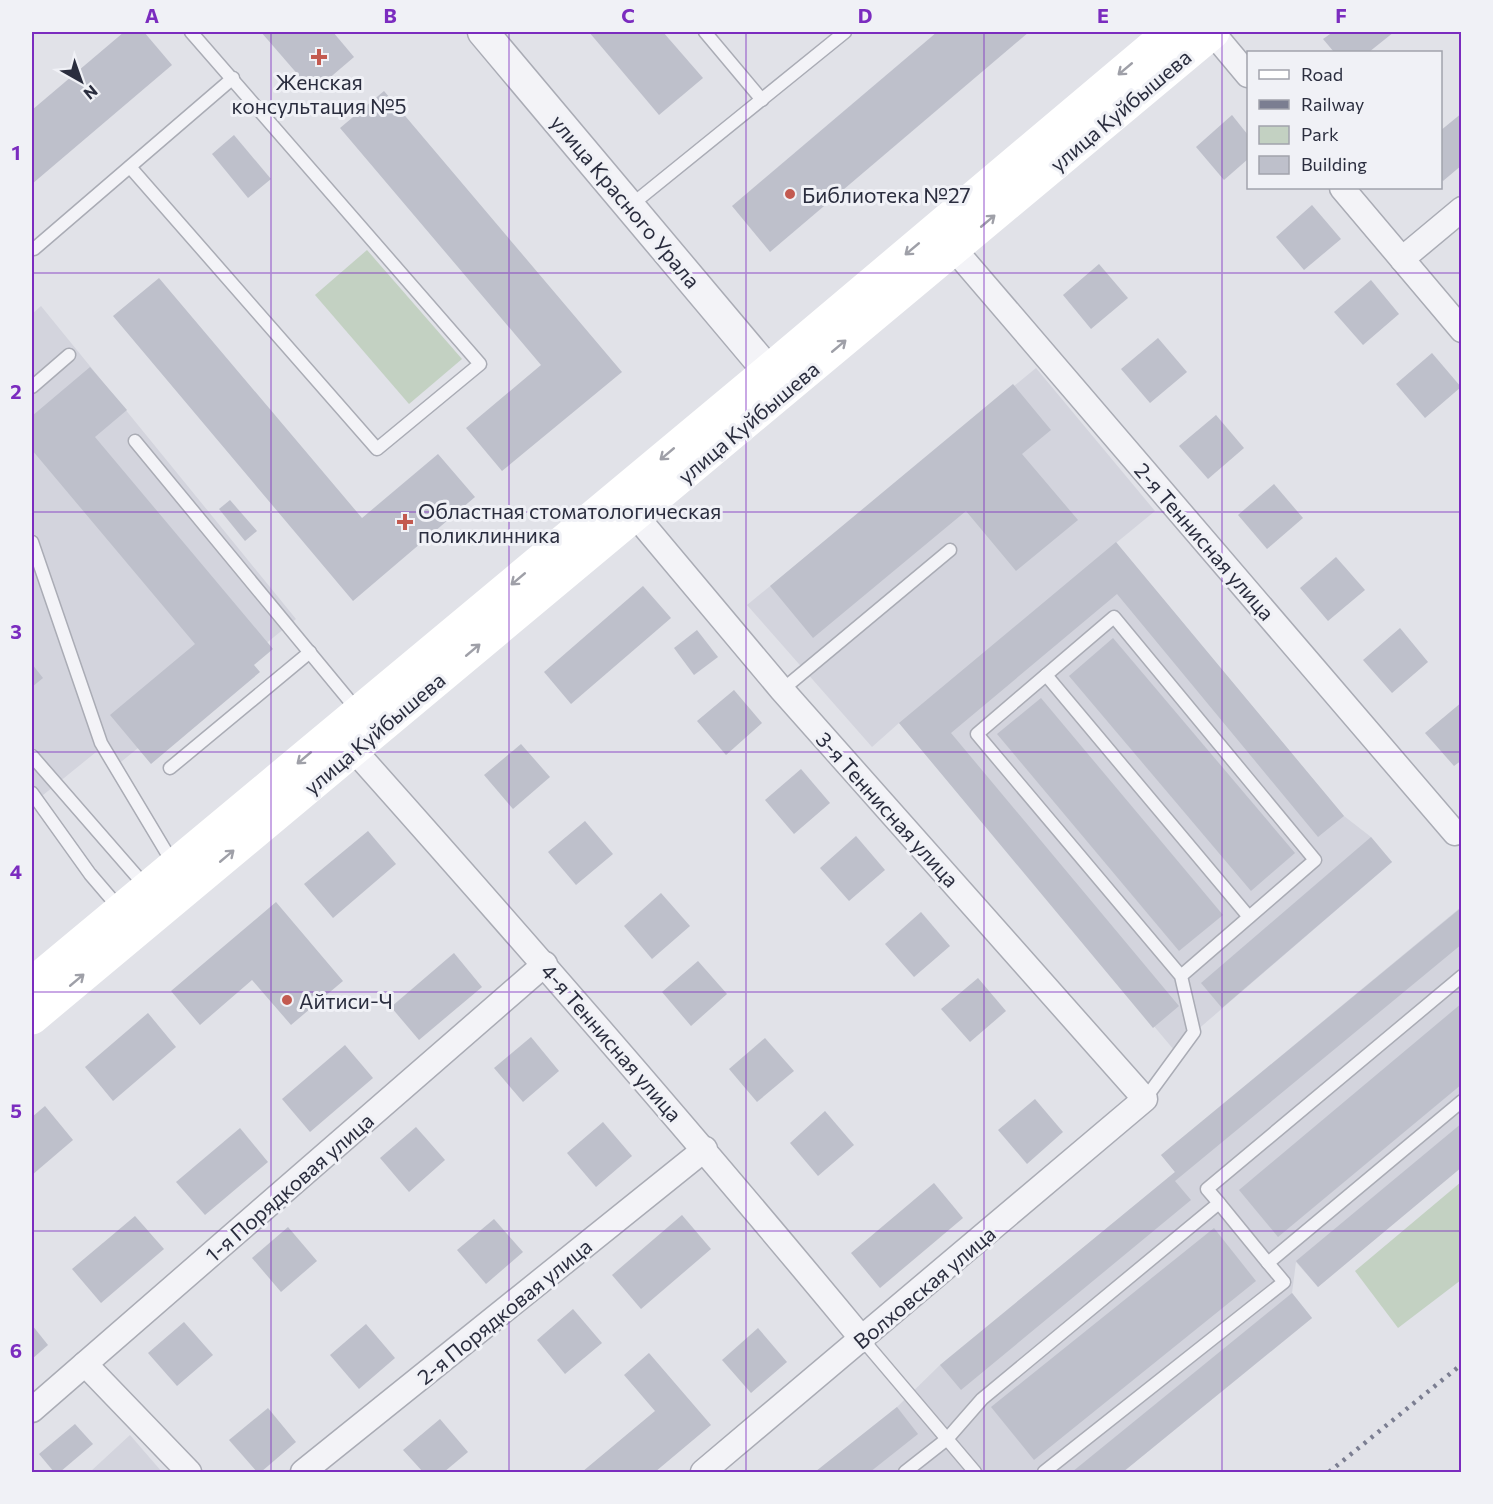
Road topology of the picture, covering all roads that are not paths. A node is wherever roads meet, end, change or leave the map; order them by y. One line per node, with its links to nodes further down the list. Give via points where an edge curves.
1 (191, 32): 8 (lane)
2 (483, 32): 12 (street, улица Красного Урала)
3 (705, 32): 9 (lane)
4 (846, 32): 9 (lane)
5 (1170, 32): 19 (main road, улица Куйбышева, one-way to 19)
6 (1212, 32): 7 (street); 15 (main road, улица Куйбышева, one-way to 6)
7 (1247, 74)
8 (233, 78): 10 (lane); 10 (lane, via 480,364 377,449)
9 (762, 100): 12 (lane)
10 (130, 167): 14 (lane)
11 (1343, 189): 16 (street)
12 (630, 206): 19 (street, улица Красного Урала)
13 (1461, 209): 16 (street)
14 (34, 249)
15 (954, 249): 19 (main road, улица Куйбышева, one-way to 15); 32 (street, 2-я Теннисная улица)
16 (1402, 259): 17 (street)
17 (1461, 330)
18 (69, 355): 20 (lane)
19 (776, 381): 22 (main road, улица Куйбышева); 28 (main road, улица Куйбышева, one-way to 28)
20 (32, 387)
21 (135, 441): 25 (lane)
22 (636, 516): 27 (street, 3-я Теннисная улица); 28 (main road, улица Куйбышева, one-way to 22)
23 (32, 542): 33 (lane, via 101,743)
24 (950, 549): 27 (lane)
25 (310, 652): 28 (lane); 30 (lane)
26 (1046, 675): 36 (lane); 36 (lane, via 1114,617 1315,860); 38 (lane, via 977,734)
27 (782, 690): 42 (street, 3-я Теннисная улица)
28 (350, 731): 33 (main road, улица Куйбышева, one-way to 33); 37 (street, 4-я Теннисная улица); 41 (main road, улица Куйбышева, one-way to 28)
29 (32, 756): 34 (lane)
30 (170, 768)
31 (32, 793): 35 (lane)
32 (1455, 833)
33 (175, 866): 34 (main road, улица Куйбышева)
34 (148, 888): 35 (main road, улица Куйбышева)
35 (121, 910): 40 (main road, улица Куйбышева)
36 (1249, 917): 38 (lane)
37 (545, 964): 44 (street, 4-я Теннисная улица); 48 (street, 1-я Порядковая улица)
38 (1181, 976): 42 (lane, via 1194,1032)
39 (1461, 976): 45 (lane, via 1207,1189)
40 (32, 984)
41 (32, 1017)
42 (1145, 1099): 47 (street, Волховская улица)
43 (1461, 1101): 46 (lane)
44 (705, 1149): 47 (street, 4-я Теннисная улица); 52 (street, 2-я Порядковая улица)
45 (1219, 1203): 46 (lane); 50 (lane, via 982,1399)
46 (1268, 1263): 56 (lane, via 1284,1282)
47 (862, 1340): 50 (lane); 53 (street, Волховская улица)
48 (85, 1364): 49 (street, 1-я Порядковая улица); 51 (street)
49 (32, 1410)
50 (947, 1439): 54 (lane); 55 (lane)
51 (189, 1473)
52 (303, 1473)
53 (702, 1473)
54 (905, 1473)
55 (975, 1473)
56 (1044, 1473)

